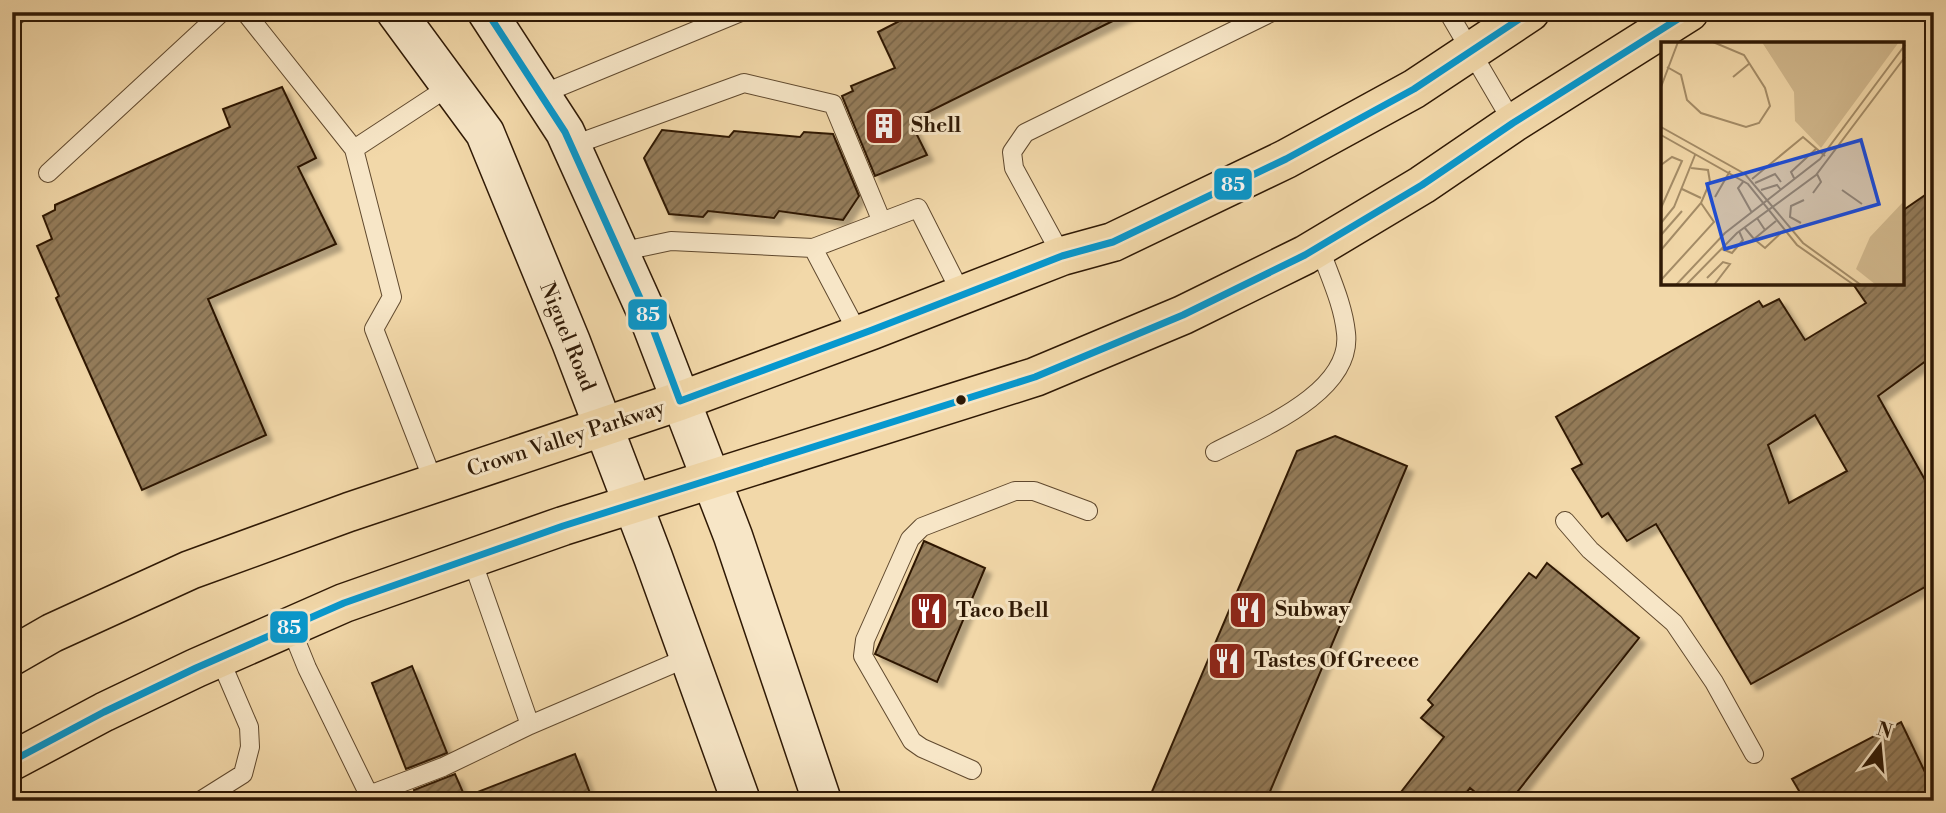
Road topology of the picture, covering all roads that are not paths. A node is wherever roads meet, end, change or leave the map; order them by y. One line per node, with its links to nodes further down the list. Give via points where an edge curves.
1 (20, 12): 11 (lane)
2 (222, 12): 18 (lane)
3 (245, 12): 17 (lane)
4 (396, 12): 13 (main road, Niguel Road)
5 (487, 12): 14 (main road)
6 (741, 12): 14 (lane)
7 (1272, 12): 23 (lane, via 1025,133 1012,152 1014,168)
8 (1448, 12): 12 (lane)
9 (1530, 12): 12 (main road, Crown Valley Parkway)
10 (1689, 12): 15 (main road)
11 (12, 19)
12 (1470, 51): 15 (lane); 23 (main road, Crown Valley Parkway, via 1414,89 1286,159 1113,242)
13 (450, 86): 17 (lane); 27 (main road, Niguel Road, via 485,133)
14 (542, 94): 16 (main road)
15 (1513, 124): 20 (main road)
16 (571, 146): 19 (lane, via 744,83 833,104); 22 (main road)
17 (354, 149): 30 (lane, via 392,297 374,329)
18 (48, 173)
19 (881, 222): 21 (lane); 24 (lane, via 918,208)
20 (1320, 246): 28 (lane, via 1339,298 1347,335 1344,354 1330,381 1302,406); 29 (main road, via 1183,315 1035,377)
21 (813, 248): 22 (lane, via 671,241); 25 (lane)
22 (619, 252): 26 (main road)
23 (1062, 256): 24 (main road, Crown Valley Parkway)
24 (962, 295): 25 (main road, Crown Valley Parkway)
25 (859, 335): 26 (main road, Crown Valley Parkway)
26 (680, 401): 27 (main road, Crown Valley Parkway); 29 (main road)
27 (603, 426): 30 (main road, Crown Valley Parkway); 31 (main road, Niguel Road)
28 (1215, 452)
29 (710, 479): 31 (main road); 46 (main road)
30 (434, 483): 36 (main road, Crown Valley Parkway, via 190,570)
31 (632, 504): 34 (main road); 38 (main road, Niguel Road)
32 (1088, 511): 42 (lane, via 1034,491 1015,491 922,527 910,539 865,640 863,656 912,741)
33 (1565, 522): 40 (lane, via 1590,550 1674,623)
34 (471, 557): 35 (main road); 39 (lane)
35 (290, 626): 37 (main road); 43 (lane)
36 (12, 656)
37 (219, 657): 41 (main road); 44 (lane, via 249,727 250,747 243,774)
38 (689, 657): 39 (lane); 45 (main road, Niguel Road)
39 (530, 725): 43 (lane)
40 (1754, 754)
41 (12, 761)
42 (972, 770)
43 (371, 798)
44 (200, 801)
45 (741, 801)
46 (822, 801)

